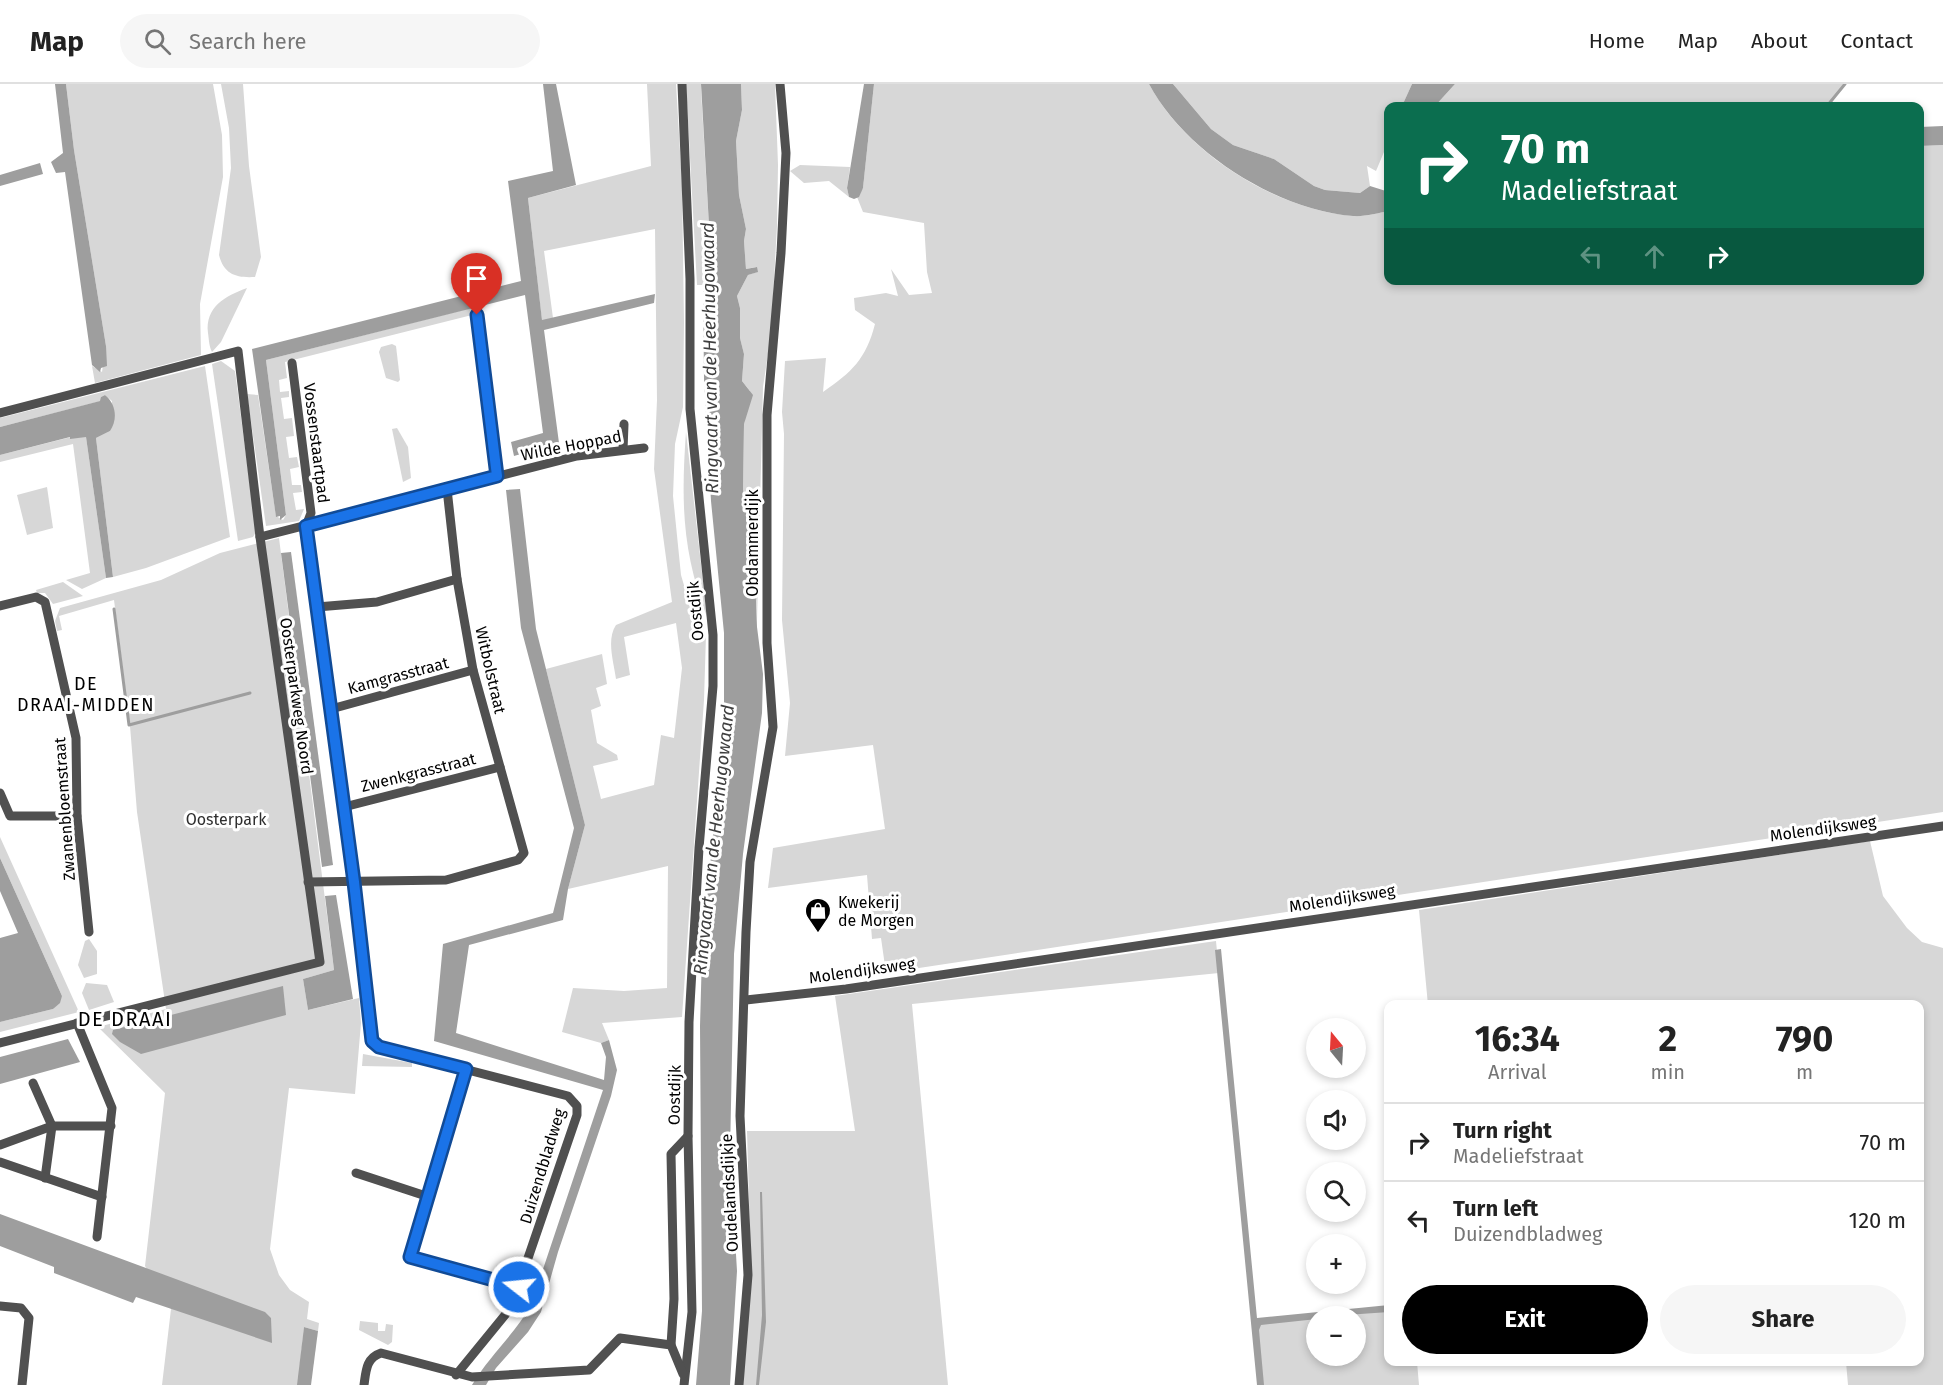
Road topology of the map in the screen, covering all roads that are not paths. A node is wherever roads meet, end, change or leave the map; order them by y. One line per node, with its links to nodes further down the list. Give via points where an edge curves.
1 (682, 84): 33 (street, Oostdijk, via 689,233 690,409 713,645 692,956)
2 (780, 84): 26 (street, Obdammerdijk, via 786,153 767,415 767,643 773,727 750,862)
3 (477, 315): 9 (street)
4 (292, 363): 11 (street, Vossenstaartpad, via 311,513)
5 (0, 413): 12 (street, Oosterparkweg Noord, via 238,351)
6 (624, 424): 8 (street)
7 (644, 448): 8 (street, Wilde Hoppad)
8 (623, 450): 9 (street, Wilde Hoppad, via 577,456)
9 (497, 476): 10 (street, Wilde Hoppad)
10 (447, 489): 11 (street, Wilde Hoppad); 13 (street, Witbolstraat)
11 (306, 526): 12 (street, Wilde Hoppad); 15 (street, Vossenstaartpad)
12 (260, 537): 23 (street, Oosterparkweg Noord)
13 (457, 579): 15 (street, via 377,602); 16 (street, Witbolstraat)
14 (0, 606): 21 (street, Zwanenbloemstraat, via 40,598 45,602 76,738)
15 (317, 607): 17 (street, Vossenstaartpad)
16 (473, 670): 17 (street, Kamgrasstraat); 18 (street, Witbolstraat)
17 (331, 709): 20 (street, Vossenstaartpad)
18 (500, 767): 20 (street, Zwenkgrasstraat); 24 (street, Witbolstraat, via 524,853 518,860 446,880)
19 (0, 793): 21 (street, via 10,816)
20 (344, 807): 24 (street, Vossenstaartpad)
21 (77, 816): 25 (street, Zwanenbloemstraat)
22 (1943, 826): 26 (street, Molendijksweg, via 857,987)
23 (308, 882): 24 (street); 27 (street, Oosterparkweg Noord, via 320,962)
24 (354, 882): 29 (street, Duizendbladweg, via 372,1042)
25 (89, 932)
26 (746, 1000): 48 (street, Oudelandsdijkje, via 740,1116 748,1275)
27 (77, 1023): 28 (street, Oosterparkweg Noord); 32 (street, via 112,1108)
28 (0, 1043)
29 (466, 1069): 39 (street); 41 (street, Duizendbladweg, via 568,1096 577,1106)
30 (33, 1083): 31 (street)
31 (52, 1126): 32 (street); 34 (street); 37 (street)
32 (111, 1126): 38 (street)
33 (688, 1136): 43 (street, Oostdijk, via 671,1154); 45 (street, Oostdijk, via 692,1302)
34 (0, 1145)
35 (0, 1162): 37 (street)
36 (356, 1173): 39 (street)
37 (45, 1178): 38 (street)
38 (102, 1197): 40 (street)
39 (429, 1197): 41 (street, via 410,1257)
40 (97, 1237)
41 (519, 1287): 44 (street, Duizendbladweg, via 505,1315)
42 (0, 1306): 46 (street, via 21,1308 29,1318)
43 (671, 1345): 44 (street, via 620,1338 589,1370 494,1377); 45 (street)
44 (456, 1375): 47 (street, via 381,1353 368,1363)
45 (685, 1382)
46 (22, 1385)
47 (364, 1385)
48 (739, 1385)

